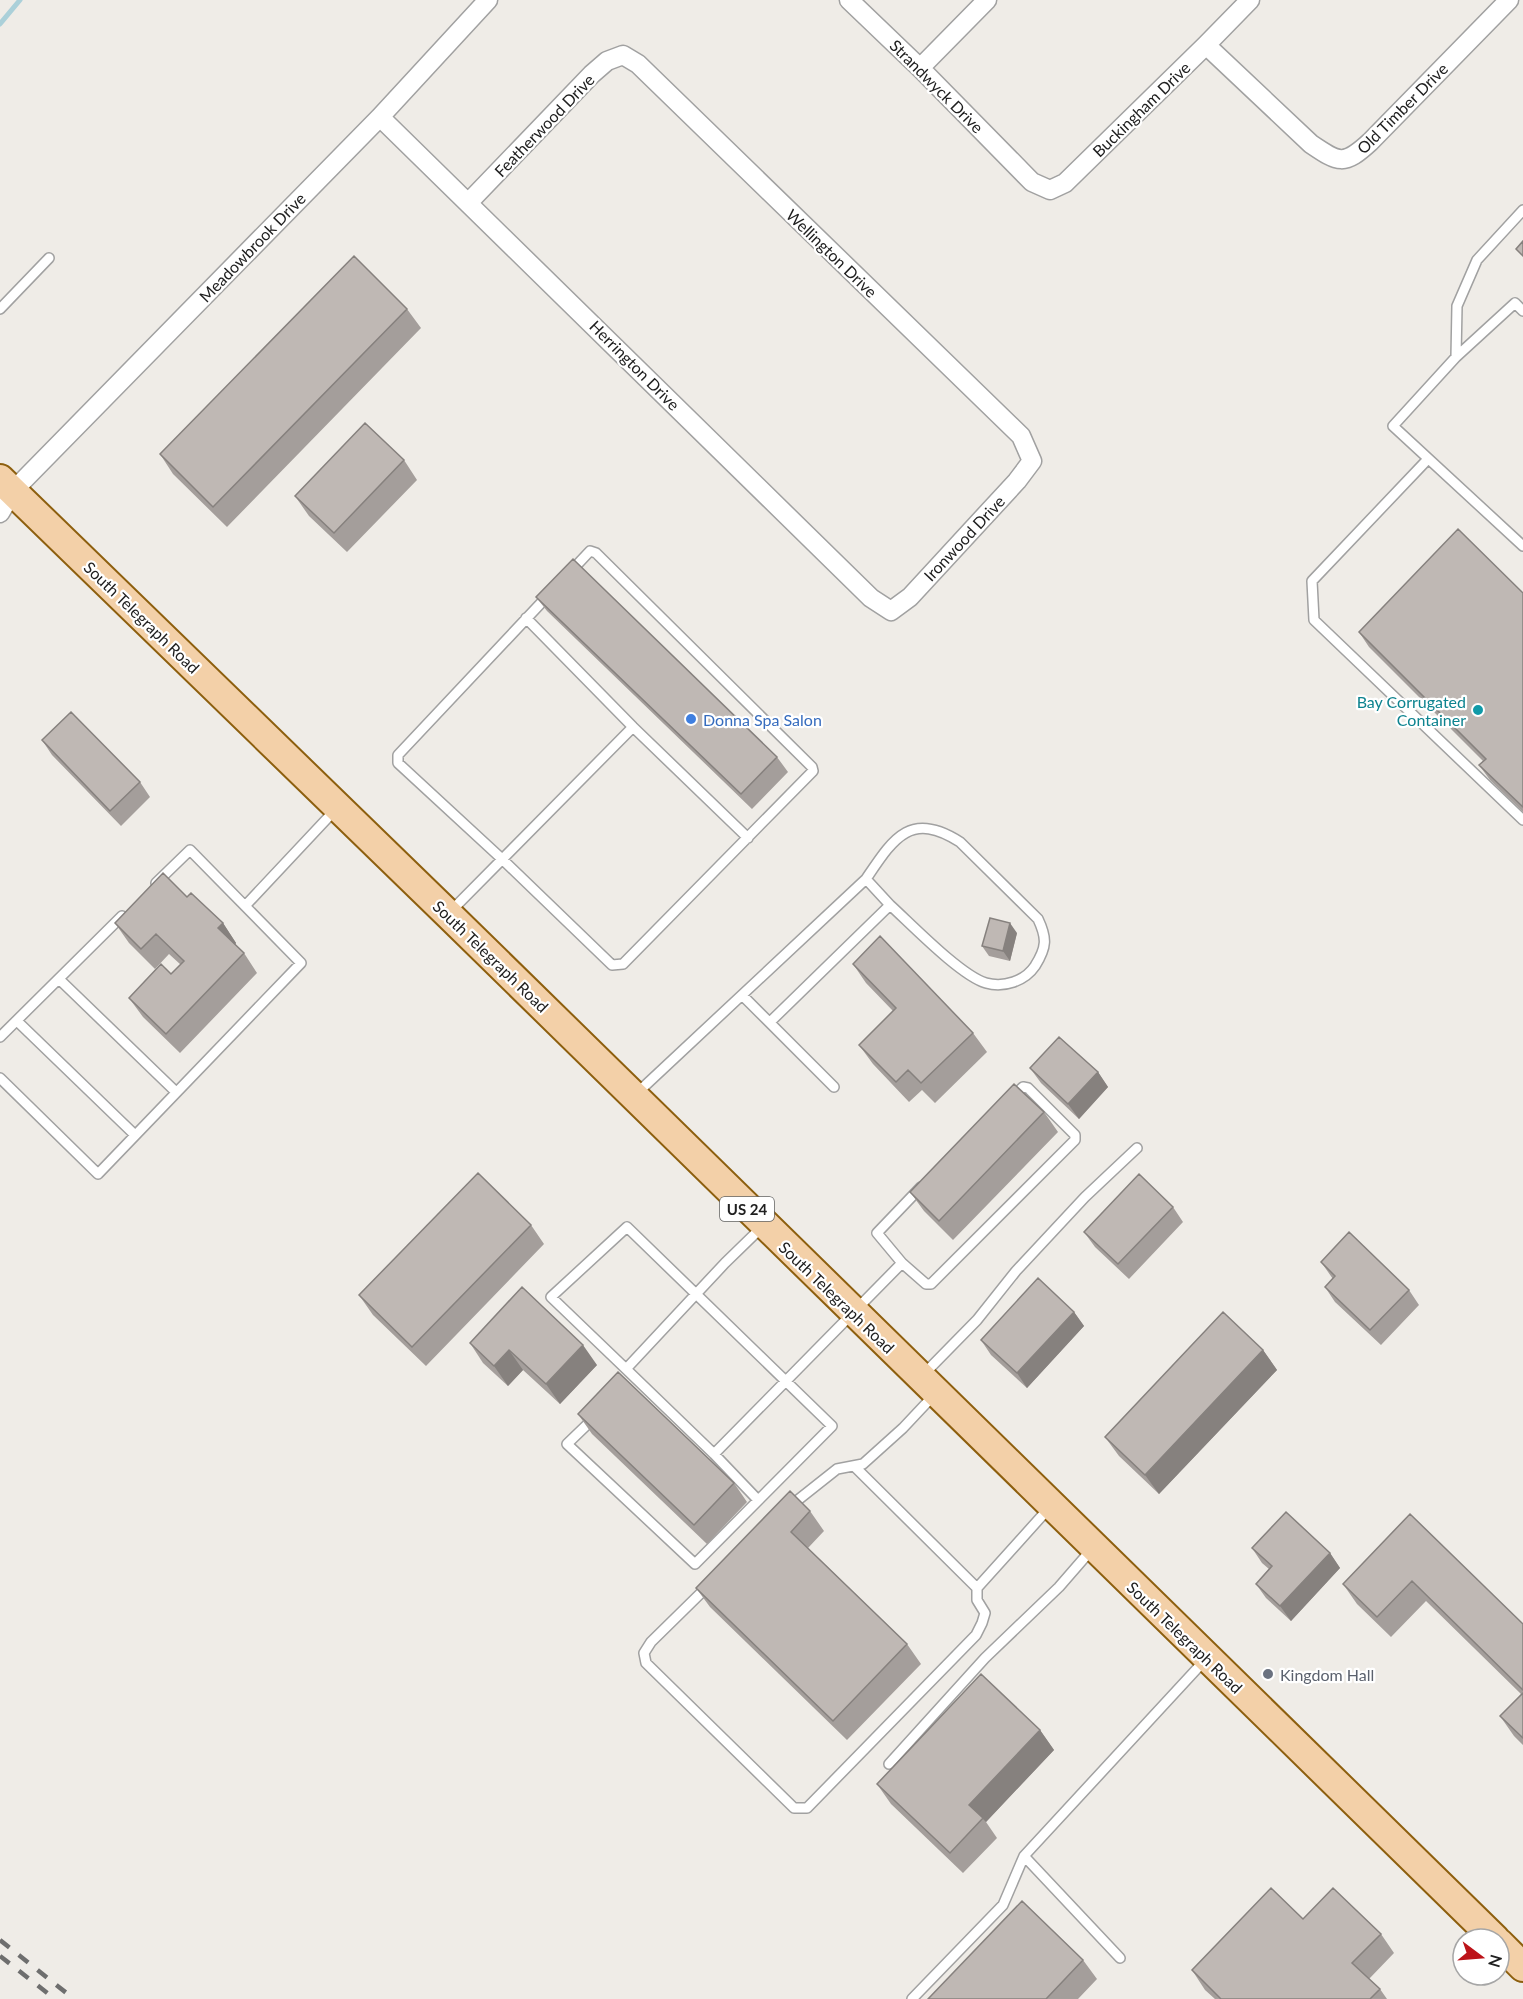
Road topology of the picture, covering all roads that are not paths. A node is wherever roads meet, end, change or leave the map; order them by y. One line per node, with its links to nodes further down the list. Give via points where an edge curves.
1 (488, 0): 9 (street, Meadowbrook Drive)
2 (849, 0): 8 (street, Strandwyck Drive)
3 (987, 0): 8 (street)
4 (1250, 0): 6 (street, Buckingham Drive)
5 (1509, 0): 6 (street, Old Timber Drive, via 1370,142 1354,157 1340,160 1311,144)
6 (1206, 45): 10 (street, Buckingham Drive, via 1065,183 1050,190)
7 (623, 55): 11 (street, Featherwood Drive, via 607,61 592,74); 18 (street, Wellington Drive, via 638,64 1021,436)
8 (920, 68): 10 (street, Strandwyck Drive)
9 (380, 117): 11 (street, Herrington Drive); 19 (street, Meadowbrook Drive)
10 (1023, 174)
11 (469, 202): 21 (street, Herrington Drive, via 871,598)
12 (1523, 210): 16 (lane, via 1477,260 1457,306)
13 (49, 258): 14 (lane)
14 (0, 309)
15 (1523, 311): 16 (lane, via 1515,303)
16 (1456, 357): 17 (lane, via 1393,426)
17 (1428, 459): 20 (lane); 25 (lane, via 1312,581 1314,620)
18 (1032, 460): 21 (street, Ironwood Drive, via 910,597)
19 (3, 495): 24 (main road, South Telegraph Road / US 24)
20 (1523, 546)
21 (891, 611)
22 (526, 618): 23 (lane); 26 (lane, via 590,552 596,554 812,767 812,774); 27 (lane, via 396,759)
23 (633, 727): 26 (lane); 27 (lane)
24 (338, 807): 32 (lane); 33 (main road, South Telegraph Road / US 24)
25 (1523, 820)
26 (748, 838): 27 (lane, via 618,966 612,965)
27 (502, 859): 33 (lane)
28 (866, 879): 30 (lane); 30 (lane, via 889,845 904,832 925,829 946,833 1038,919 1045,934 1043,950 1025,978 1004,985 986,983 963,971); 35 (lane)
29 (149, 890): 32 (lane, via 190,850)
30 (890, 905): 37 (lane)
31 (133, 906): 34 (lane)
32 (245, 906): 41 (lane, via 301,963)
33 (448, 914): 42 (main road, South Telegraph Road / US 24)
34 (59, 979): 36 (lane); 41 (lane)
35 (742, 995): 37 (lane); 42 (lane)
36 (16, 1021): 38 (lane); 44 (lane)
37 (770, 1022): 40 (lane)
38 (0, 1037)
39 (0, 1078): 44 (lane, via 98,1174)
40 (834, 1087)
41 (177, 1092): 44 (lane)
42 (634, 1096): 47 (main road, South Telegraph Road / US 24)
43 (1006, 1103): 48 (lane, via 1023,1087 1028,1088 1075,1135 1075,1140 931,1284)
44 (135, 1135)
45 (1137, 1148): 55 (lane, via 1016,1271)
46 (929, 1179): 48 (lane, via 877,1233)
47 (764, 1225): 49 (lane); 50 (main road, South Telegraph Road / US 24)
48 (902, 1263): 50 (lane)
49 (697, 1294): 51 (lane); 51 (lane, via 627,1227 551,1297); 53 (lane)
50 (854, 1314): 53 (lane); 55 (main road, South Telegraph Road / US 24)
51 (626, 1368): 52 (lane)
52 (636, 1378): 54 (lane); 57 (lane)
53 (787, 1382): 57 (lane); 59 (lane, via 832,1426)
54 (628, 1386)
55 (928, 1386): 58 (lane, via 903,1428 863,1464); 60 (main road, South Telegraph Road / US 24)
56 (605, 1408): 59 (lane, via 567,1444 695,1564)
57 (714, 1454): 59 (lane)
58 (854, 1466): 61 (lane, via 837,1469); 64 (lane)
59 (758, 1500)
60 (1051, 1506): 62 (main road, South Telegraph Road / US 24); 64 (lane)
61 (777, 1518)
62 (1094, 1548): 65 (main road, South Telegraph Road / US 24); 66 (lane, via 985,1658)
63 (713, 1581): 64 (lane, via 651,1642 644,1653 646,1663 794,1808 807,1808 976,1635 985,1613 977,1600)
64 (977, 1588)
65 (1207, 1659): 67 (lane); 68 (main road, South Telegraph Road / US 24)
66 (889, 1764)
67 (1024, 1856): 70 (lane); 72 (lane, via 1003,1905)
68 (1483, 1927)
69 (1511, 1955): 71 (main road)
70 (1120, 1958)
71 (1523, 1967)
72 (912, 1999)

